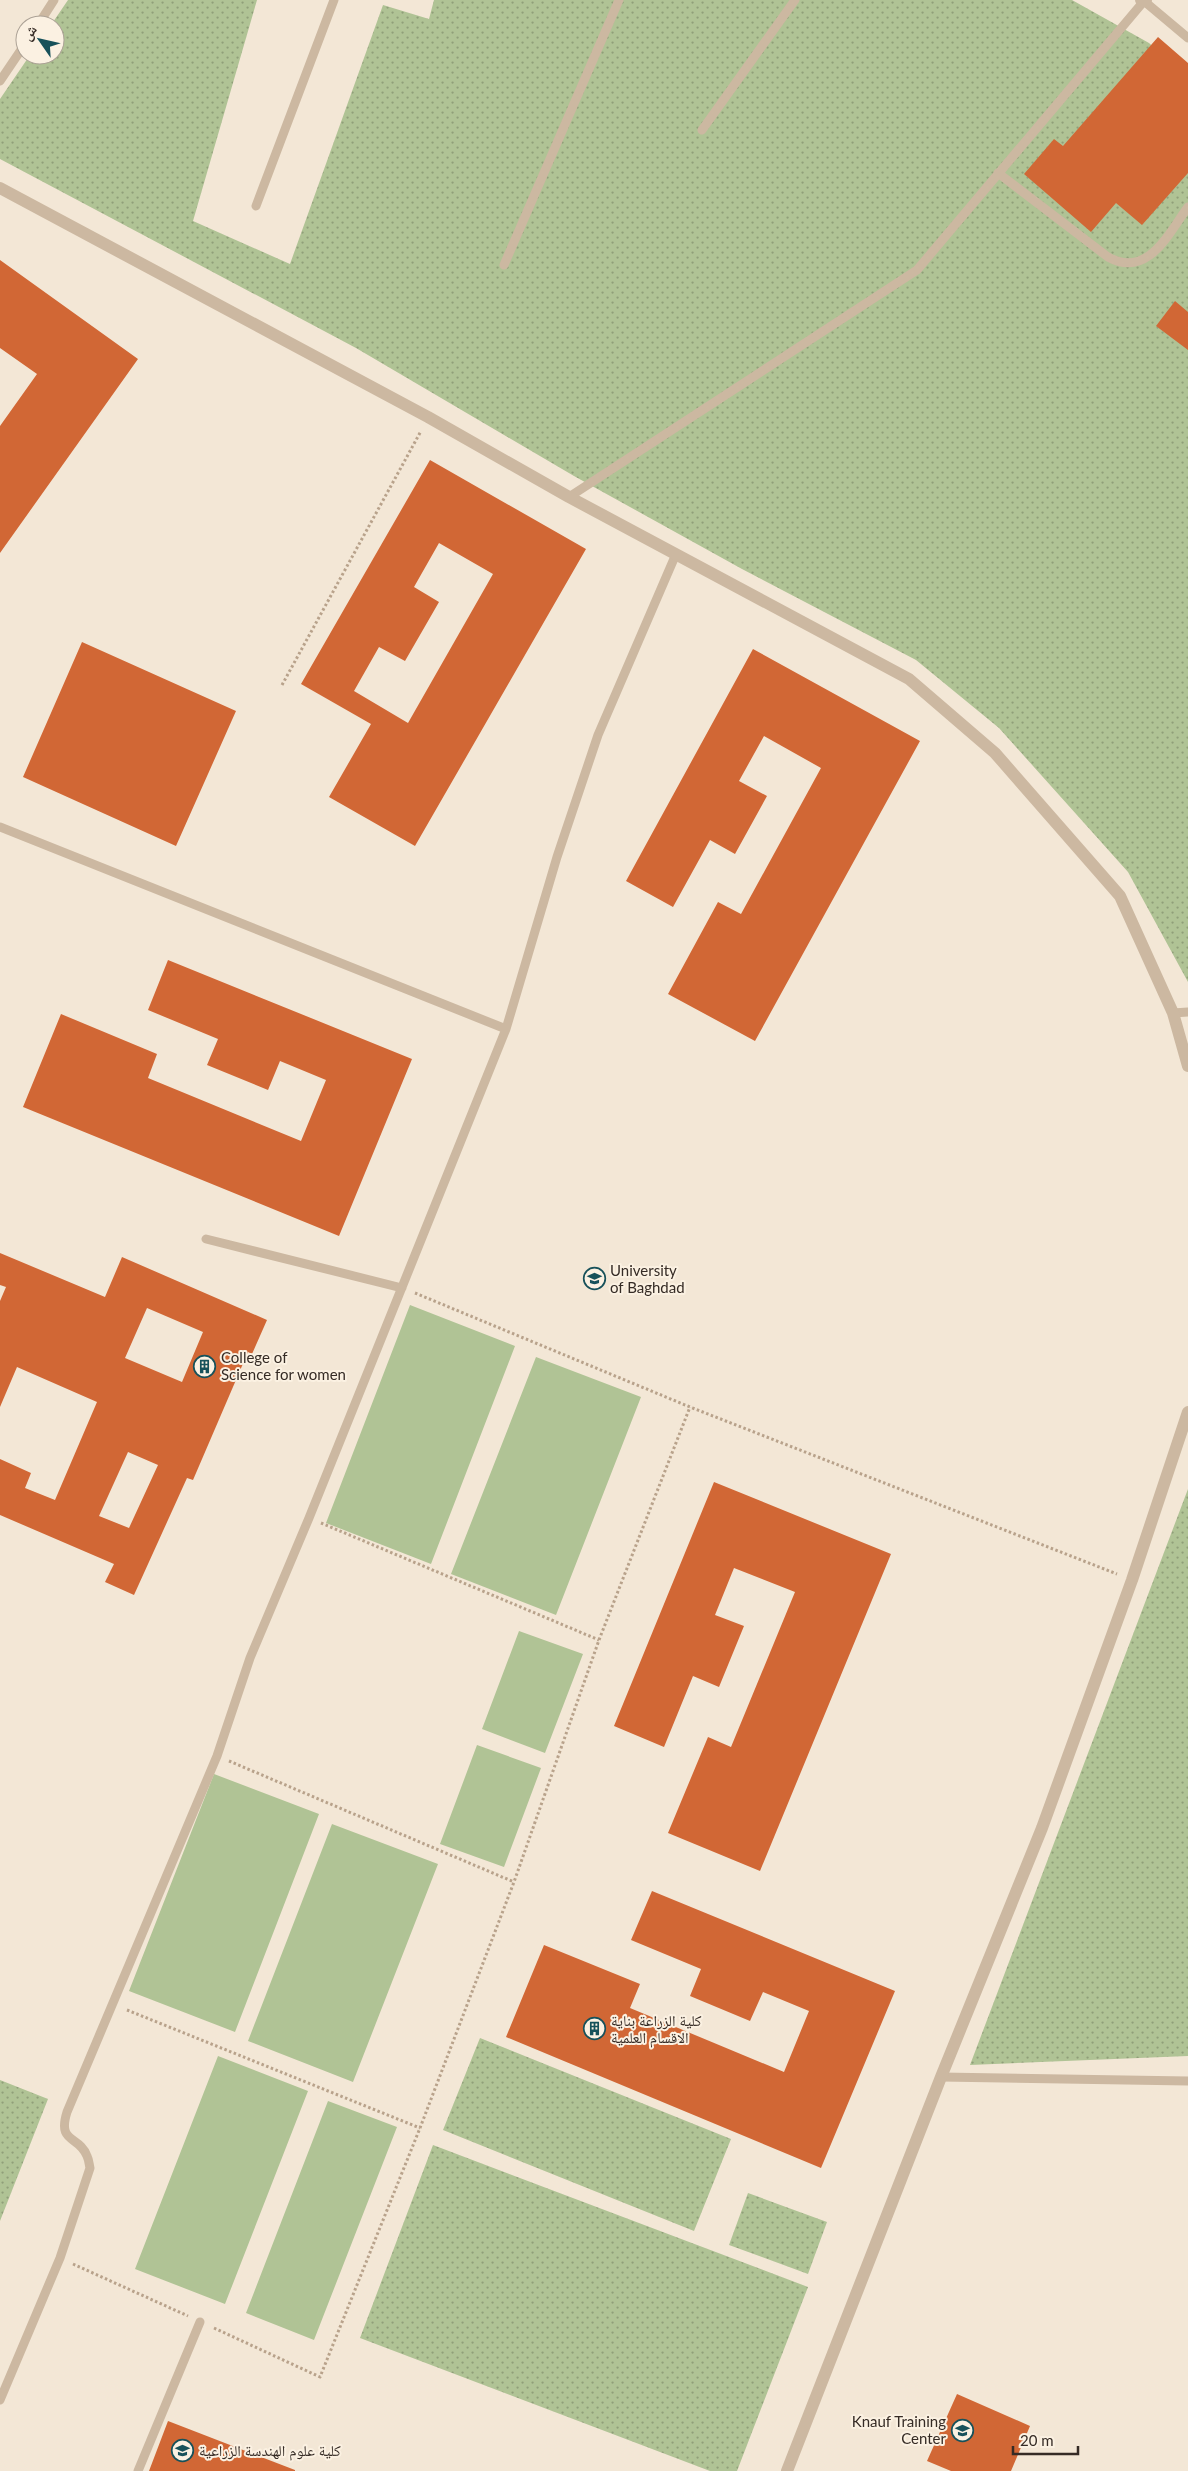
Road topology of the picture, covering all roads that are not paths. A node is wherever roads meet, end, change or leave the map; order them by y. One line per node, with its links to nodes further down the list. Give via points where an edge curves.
1 (54, 0): 6 (lane)
2 (334, 0): 13 (lane)
3 (619, 0): 15 (lane)
4 (796, 0): 10 (lane)
5 (1144, 0): 7 (lane); 11 (lane)
6 (44, 15)
7 (1188, 38)
8 (15, 59): 9 (lane)
9 (0, 81)
10 (702, 130)
11 (998, 173): 14 (lane, via 1108,257 1122,263 1138,263 1148,258); 16 (lane, via 917,270)
12 (0, 188): 16 (street)
13 (256, 206)
14 (1188, 208)
15 (504, 265)
16 (569, 496): 17 (street)
17 (676, 554): 20 (street, via 909,679 995,753 1120,896); 21 (lane, via 598,735 557,857)
18 (0, 827): 21 (lane)
19 (1188, 1012): 20 (lane)
20 (1173, 1013): 22 (street)
21 (506, 1029): 24 (lane)
22 (1188, 1066)
23 (206, 1239): 24 (lane)
24 (402, 1288): 29 (lane, via 250,1658 217,1756 63,2126 67,2136 87,2154 90,2168 87,2182 60,2258)
25 (1188, 1412): 26 (street, via 1132,1580 1042,1828)
26 (941, 2077): 27 (lane); 31 (street)
27 (1188, 2081)
28 (200, 2322): 30 (lane)
29 (0, 2400)
30 (138, 2471)
31 (787, 2471)

